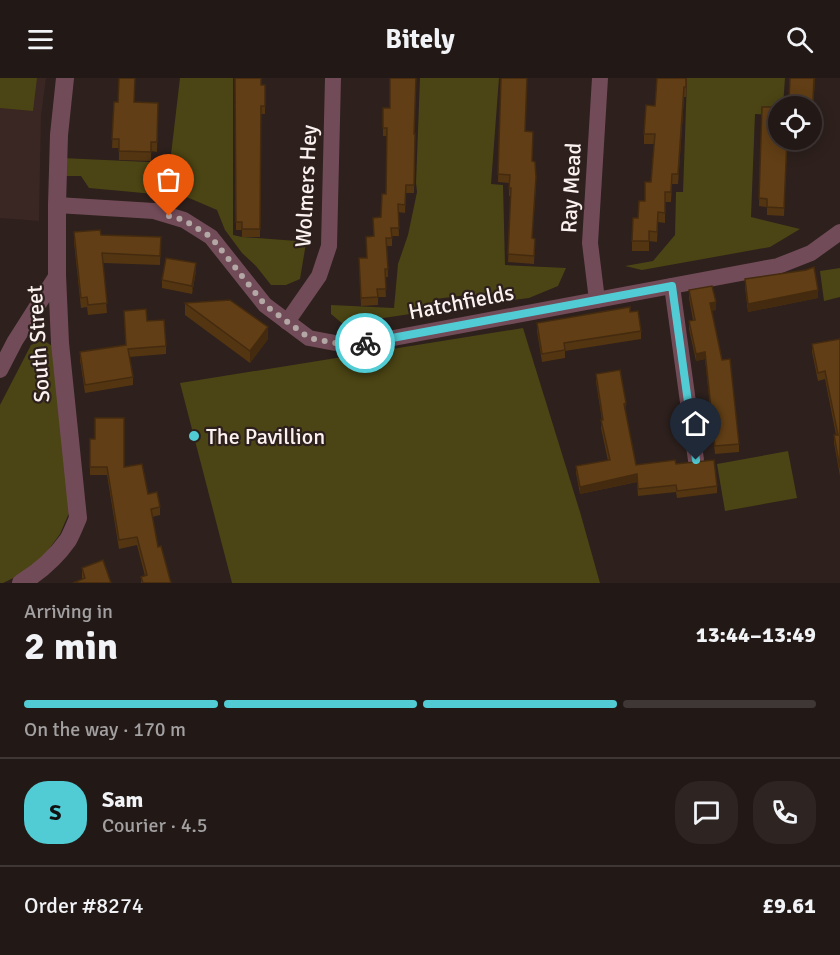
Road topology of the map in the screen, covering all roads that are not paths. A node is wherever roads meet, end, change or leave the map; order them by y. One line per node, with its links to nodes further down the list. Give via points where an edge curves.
1 (65, 78): 4 (street, South Street)
2 (333, 78): 9 (street, Wolmers Hey, via 329,246 319,276)
3 (600, 78): 8 (street, Ray Mead, via 590,243)
4 (57, 205): 6 (street, South Street); 9 (street, Hatchfields, via 154,211 184,220 211,237 265,305)
5 (840, 232): 7 (street, Hatchfields, via 811,253 778,266)
6 (57, 275): 10 (street); 12 (street, South Street, via 78,518 57,553)
7 (672, 286): 8 (street, Hatchfields); 11 (street)
8 (597, 300): 9 (street, Hatchfields, via 351,346 309,338)
9 (287, 322)
10 (0, 370)
11 (696, 460)
12 (21, 583)

